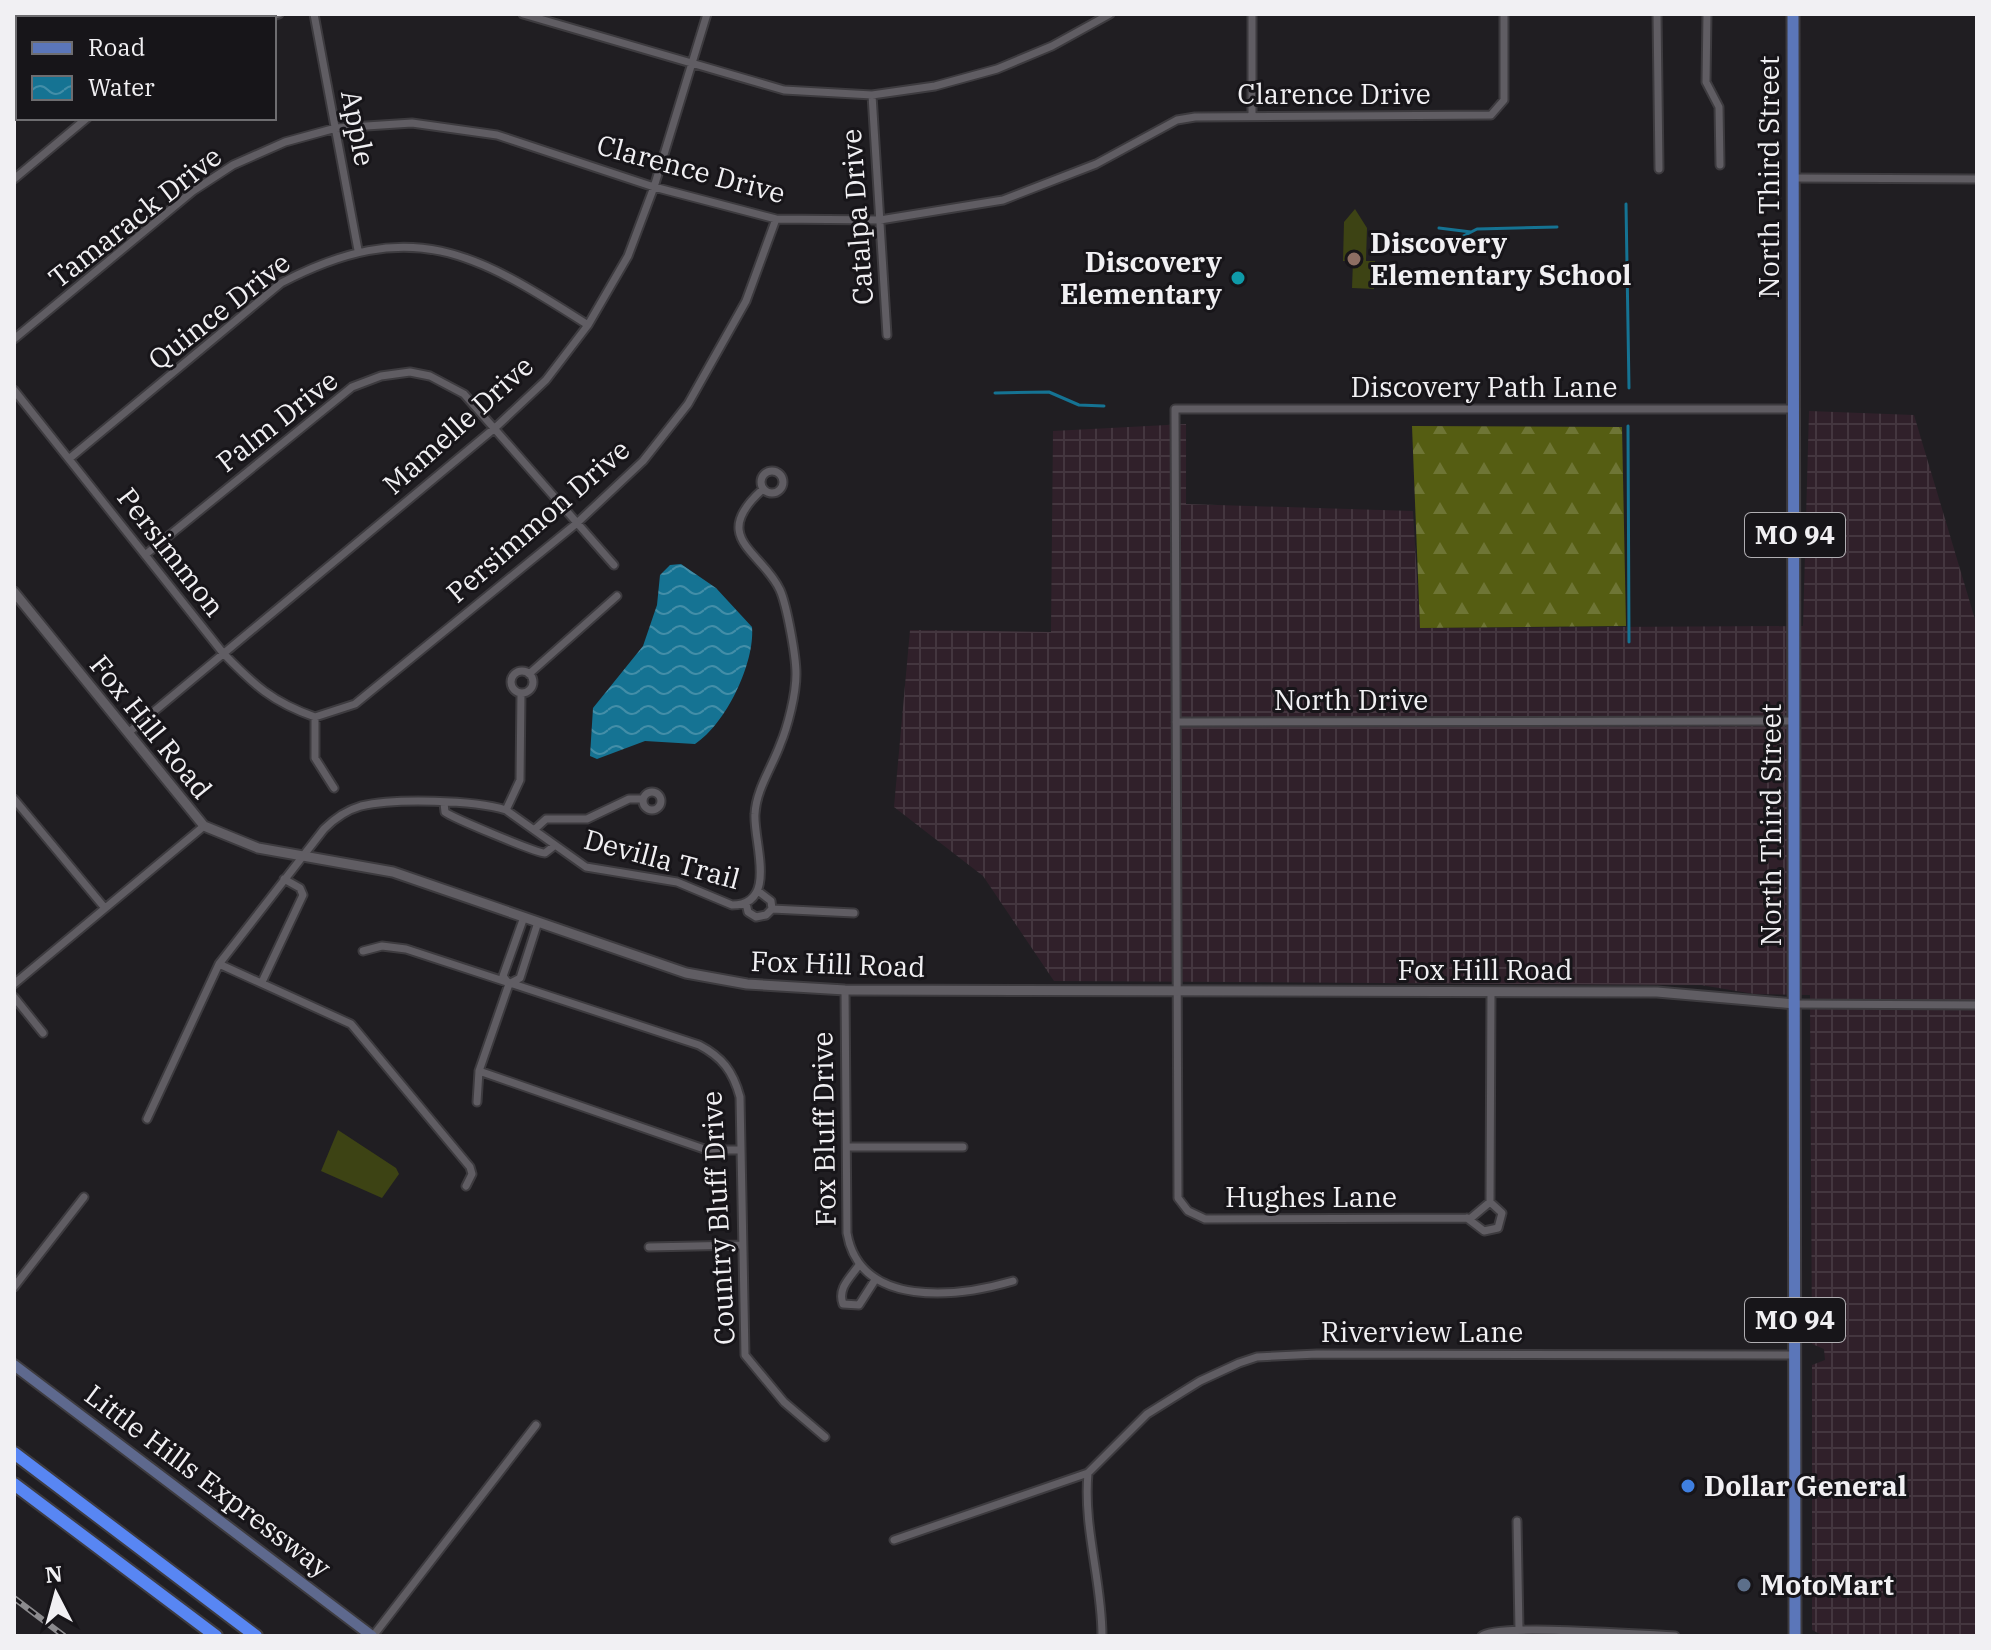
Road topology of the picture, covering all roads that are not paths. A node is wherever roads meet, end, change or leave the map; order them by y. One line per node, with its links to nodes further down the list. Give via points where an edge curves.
1 (314, 14): 14 (street, Apple)
2 (523, 14): 10 (street)
3 (707, 14): 10 (street, Mamelle Drive)
4 (1110, 14): 11 (street, via 997,69 935,86)
5 (1252, 14): 12 (street)
6 (1504, 14): 12 (street, Clarence Drive, via 1504,100 1491,115)
7 (1657, 14): 16 (street)
8 (1707, 14): 15 (street, via 1706,82 1719,107)
9 (1793, 14): 17 (main road, North Third Street / MO 94)
10 (691, 65): 11 (street, via 784,90); 20 (street, Mamelle Drive)
11 (872, 95): 22 (street, Catalpa Drive)
12 (1252, 116): 22 (street, Clarence Drive, via 1177,120 1096,164 1003,200)
13 (85, 120): 18 (street)
14 (336, 128): 20 (street, Clarence Drive, via 412,123 497,135); 23 (street, Apple); 26 (street, Tamarack Drive, via 285,142 233,165 193,191)
15 (1720, 165)
16 (1659, 169)
17 (1794, 178): 19 (street); 28 (main road, North Third Street / MO 94)
18 (14, 179)
19 (1977, 179)
20 (654, 187): 21 (street, Clarence Drive); 24 (street, Mamelle Drive, via 628,256)
21 (776, 219): 22 (street, Clarence Drive); 32 (street, Persimmon Drive, via 746,301 688,404 643,461)
22 (880, 220): 25 (street, Catalpa Drive)
23 (358, 250): 24 (street, Quince Drive, via 420,248 480,262); 30 (street, Quince Drive, via 281,283)
24 (588, 325): 29 (street, Mamelle Drive, via 546,380)
25 (887, 335)
26 (14, 339)
27 (14, 390): 30 (street, Persimmon)
28 (1793, 409): 41 (main road, North Third Street / MO 94); 42 (street, Discovery Path Lane, via 1175,409)
29 (496, 427): 32 (street, Palm Drive); 33 (street, Palm Drive, via 464,394 430,376 396,373 367,381 352,387); 37 (street, Mamelle Drive)
30 (70, 458): 33 (street, Persimmon)
31 (763, 489): 54 (street, Devilla Trail, via 745,510 741,535 748,553 780,590 796,674 782,741 756,805)
32 (577, 523): 34 (street, Palm Drive); 40 (street, Persimmon Drive, via 355,704)
33 (145, 555): 37 (street, Persimmon)
34 (614, 565)
35 (14, 592): 43 (street, Fox Hill Road)
36 (617, 596): 38 (street)
37 (223, 653): 40 (street, Persimmon, via 259,691); 43 (street, Mamelle Drive)
38 (529, 674): 39 (street, via 531,688); 39 (street, via 519,671 512,678 512,688)
39 (521, 693): 48 (street, via 520,780)
40 (315, 717): 44 (street, via 315,758)
41 (1795, 721): 42 (street, North Drive); 70 (main road, North Third Street / MO 94)
42 (1176, 722): 67 (street)
43 (128, 733): 49 (street, Fox Hill Road)
44 (334, 788)
45 (14, 799): 56 (street)
46 (642, 799): 50 (street, via 629,799 587,819 546,819)
47 (444, 803): 48 (street, Devilla Trail); 51 (street, Devilla Trail, via 451,817 535,852); 52 (street, Devilla Trail, via 360,807 334,819)
48 (506, 810): 50 (street, Devilla Trail)
49 (204, 826): 52 (street, Fox Hill Road, via 258,848); 56 (street)
50 (534, 830): 51 (street, Devilla Trail)
51 (554, 846): 55 (street, Devilla Trail, via 586,867 677,882 732,905)
52 (304, 854): 53 (street, Devilla Trail); 59 (street, Fox Hill Road, via 393,872)
53 (284, 879): 62 (street, Devilla Trail); 63 (street, via 303,895)
54 (758, 891): 55 (street, Devilla Trail); 57 (street, via 771,901)
55 (746, 903): 57 (street, via 756,917)
56 (104, 907): 64 (street)
57 (772, 909): 58 (street)
58 (854, 913)
59 (524, 917): 60 (street, Fox Hill Road); 65 (street, via 503,976)
60 (538, 922): 65 (street, via 520,978); 66 (street, Fox Hill Road, via 686,973 747,984)
61 (363, 951): 65 (street, Country Bluff Drive, via 382,946 406,949)
62 (219, 964): 63 (street); 75 (street, Devilla Trail)
63 (262, 982): 79 (street, via 351,1024 470,1167)
64 (14, 984)
65 (509, 984): 73 (street); 78 (street, Country Bluff Drive, via 711,1051 735,1079)
66 (845, 990): 67 (street, Fox Hill Road); 76 (street, Fox Bluff Drive)
67 (1177, 992): 68 (street, Fox Hill Road); 82 (street, Hughes Lane, via 1178,1198 1188,1211 1205,1219)
68 (1491, 992): 70 (street, Fox Hill Road, via 1657,992); 81 (street, Hughes Lane)
69 (14, 997): 72 (street)
70 (1795, 1004): 71 (street); 89 (main road, North Third Street / MO 94)
71 (1977, 1005)
72 (43, 1033)
73 (479, 1071): 74 (street); 78 (street, via 707,1150)
74 (477, 1102)
75 (147, 1119)
76 (847, 1147): 77 (street); 85 (street, Fox Bluff Drive, via 847,1233)
77 (963, 1147)
78 (740, 1150): 83 (street, Country Bluff Drive)
79 (466, 1186)
80 (84, 1197): 88 (street)
81 (1490, 1202): 82 (street); 82 (street, Hughes Lane, via 1502,1213 1498,1228 1484,1231)
82 (1467, 1218)
83 (741, 1245): 84 (street); 92 (street, Country Bluff Drive, via 745,1355 784,1402)
84 (649, 1247)
85 (859, 1265): 86 (street, Fox Bluff Drive); 86 (street, via 843,1287 843,1304 859,1305)
86 (875, 1280): 87 (street, Fox Bluff Drive, via 899,1290 982,1290)
87 (1013, 1281)
88 (14, 1287)
89 (1795, 1355): 94 (street, Riverview Lane, via 1257,1357 1200,1381 1147,1414); 105 (main road, North Third Street / MO 94)
90 (14, 1365): 102 (main road, Little Hills Expressway)
91 (536, 1425): 102 (street)
92 (825, 1437)
93 (14, 1453): 101 (highway)
94 (1088, 1473): 97 (street, Riverview Lane); 103 (street, via 1086,1502 1102,1601)
95 (14, 1484): 100 (highway)
96 (1517, 1521): 98 (street)
97 (894, 1540)
98 (1519, 1630): 99 (street); 104 (street)
99 (1483, 1634)
100 (216, 1636)
101 (256, 1636)
102 (373, 1636)
103 (1102, 1636)
104 (1675, 1636)
105 (1795, 1636)

